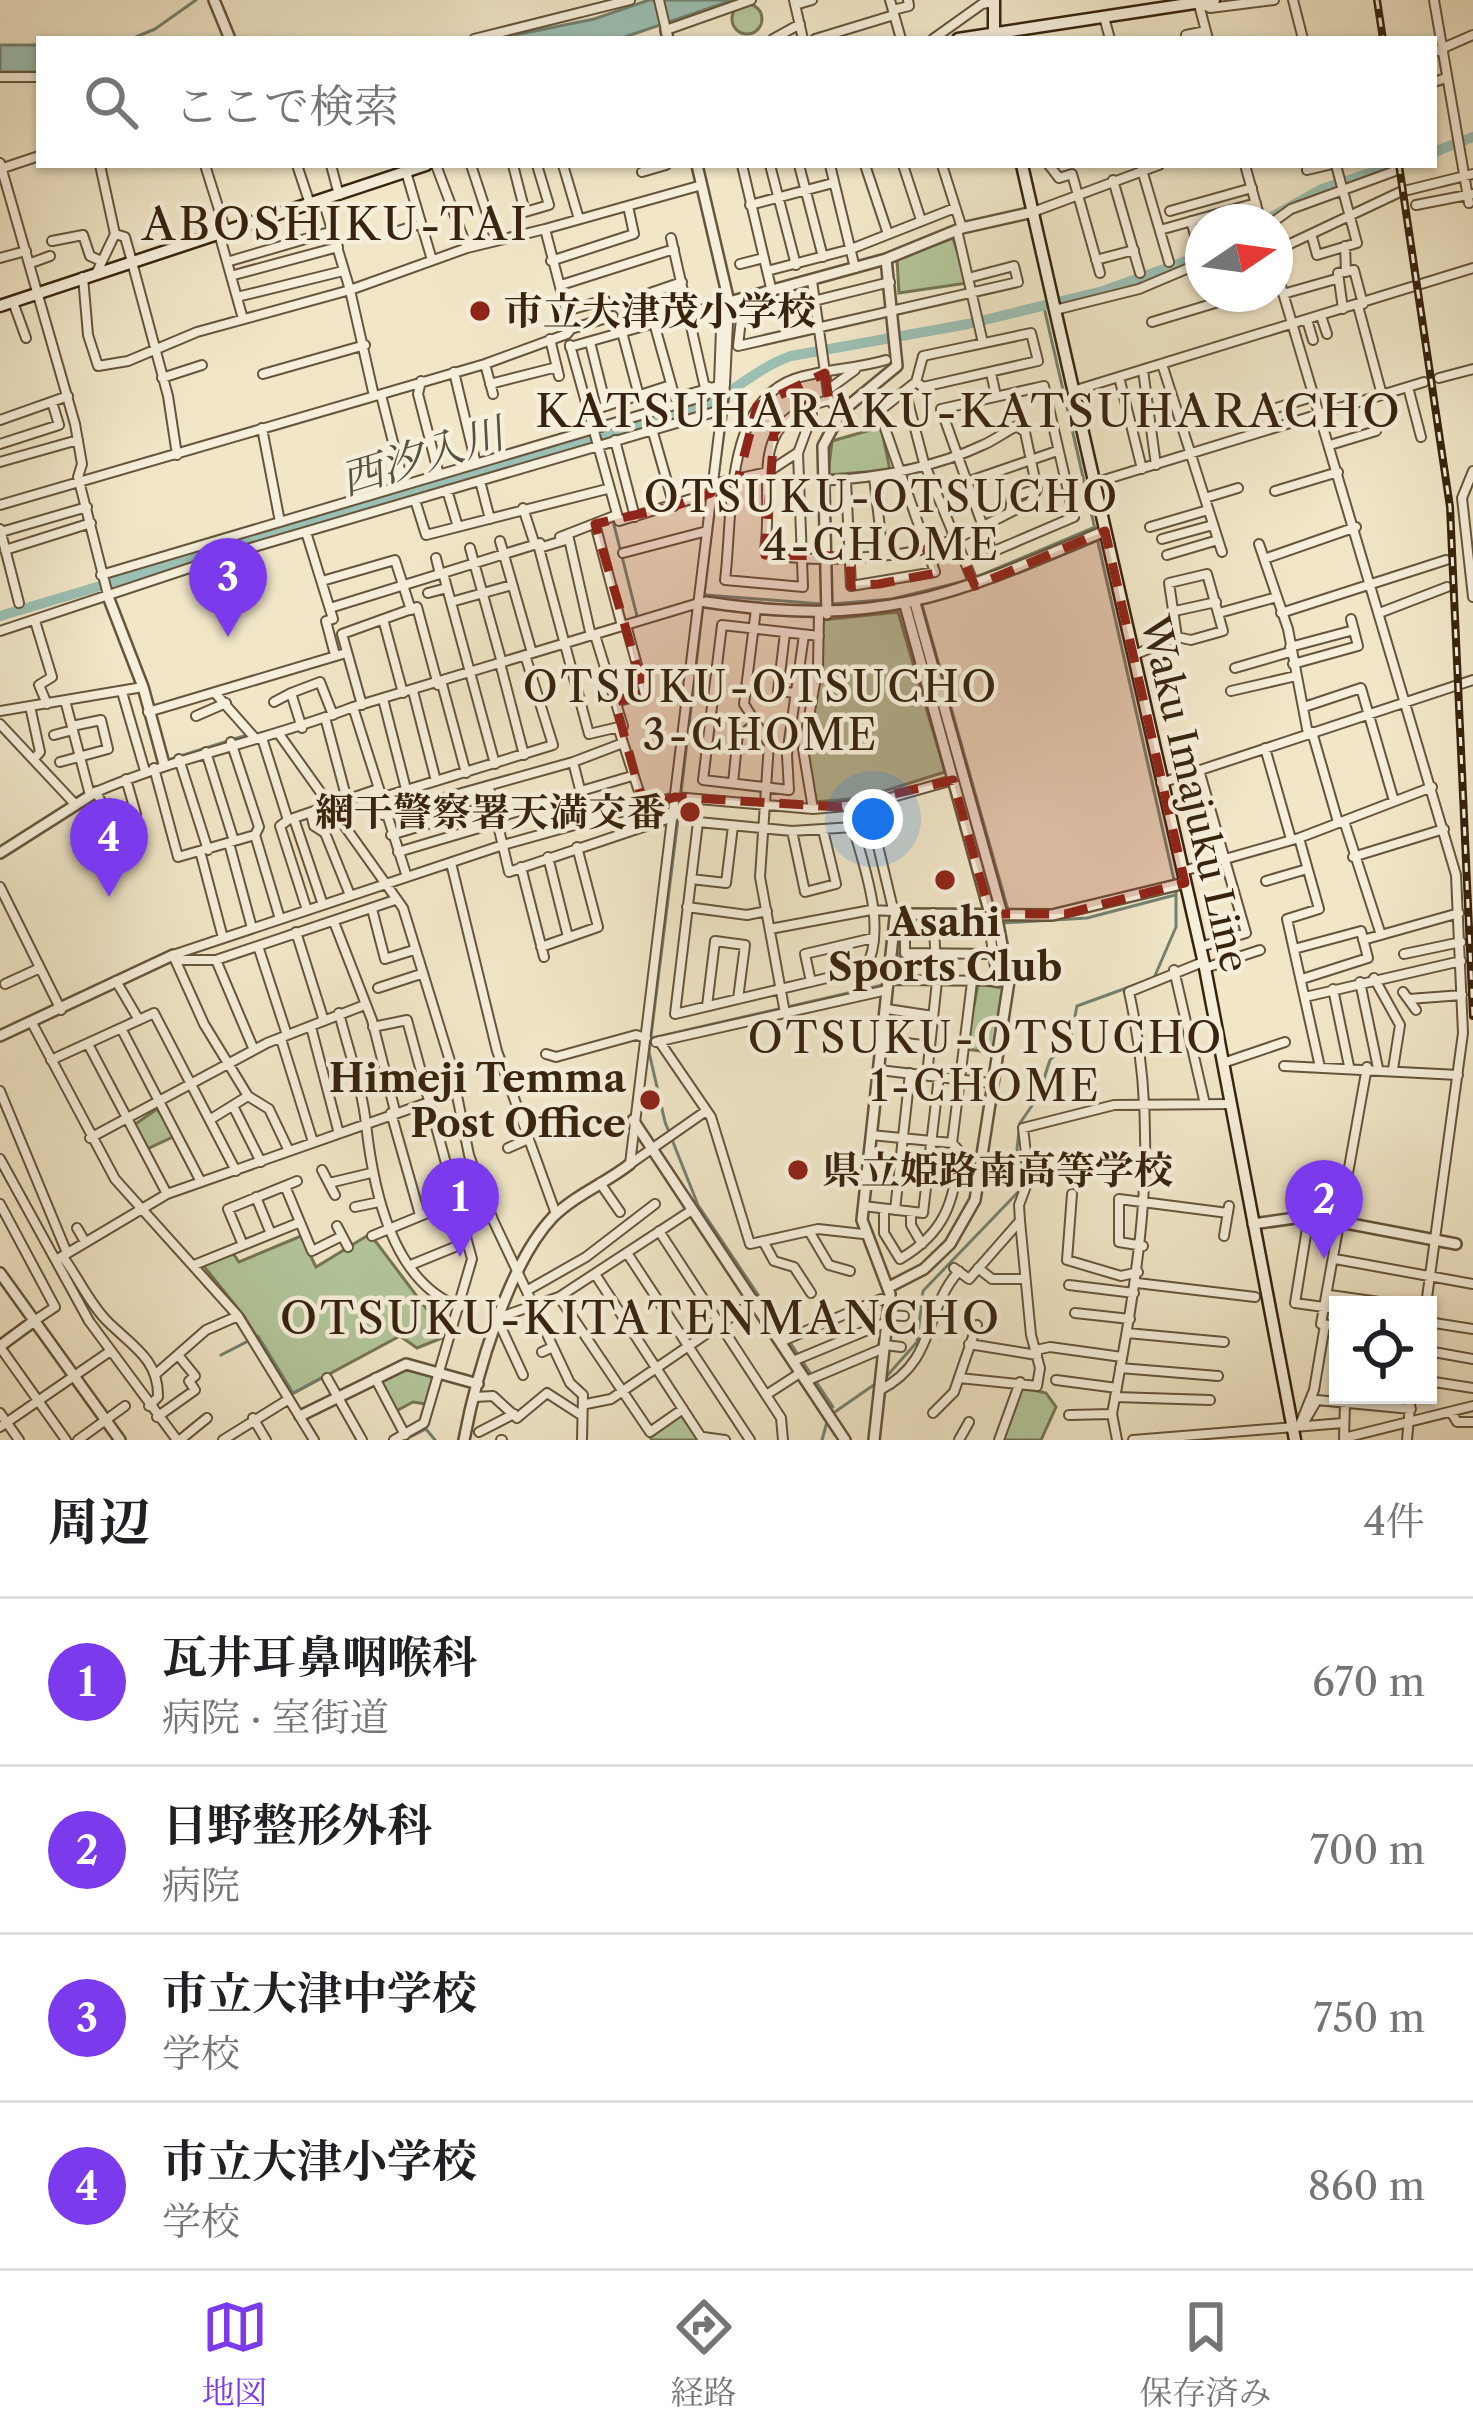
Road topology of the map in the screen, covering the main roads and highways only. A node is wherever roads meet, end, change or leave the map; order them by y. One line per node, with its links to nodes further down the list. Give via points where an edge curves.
1 (1214, 0): 3 (main road)
2 (987, 1): 4 (main road)
3 (1199, 1): 5 (main road)
4 (994, 36)
5 (1000, 36)
6 (405, 168): 8 (main road)
7 (1023, 168): 9 (main road, Waku Imajuku Line, via 1204,965)
8 (4, 304)
9 (1295, 1440)

